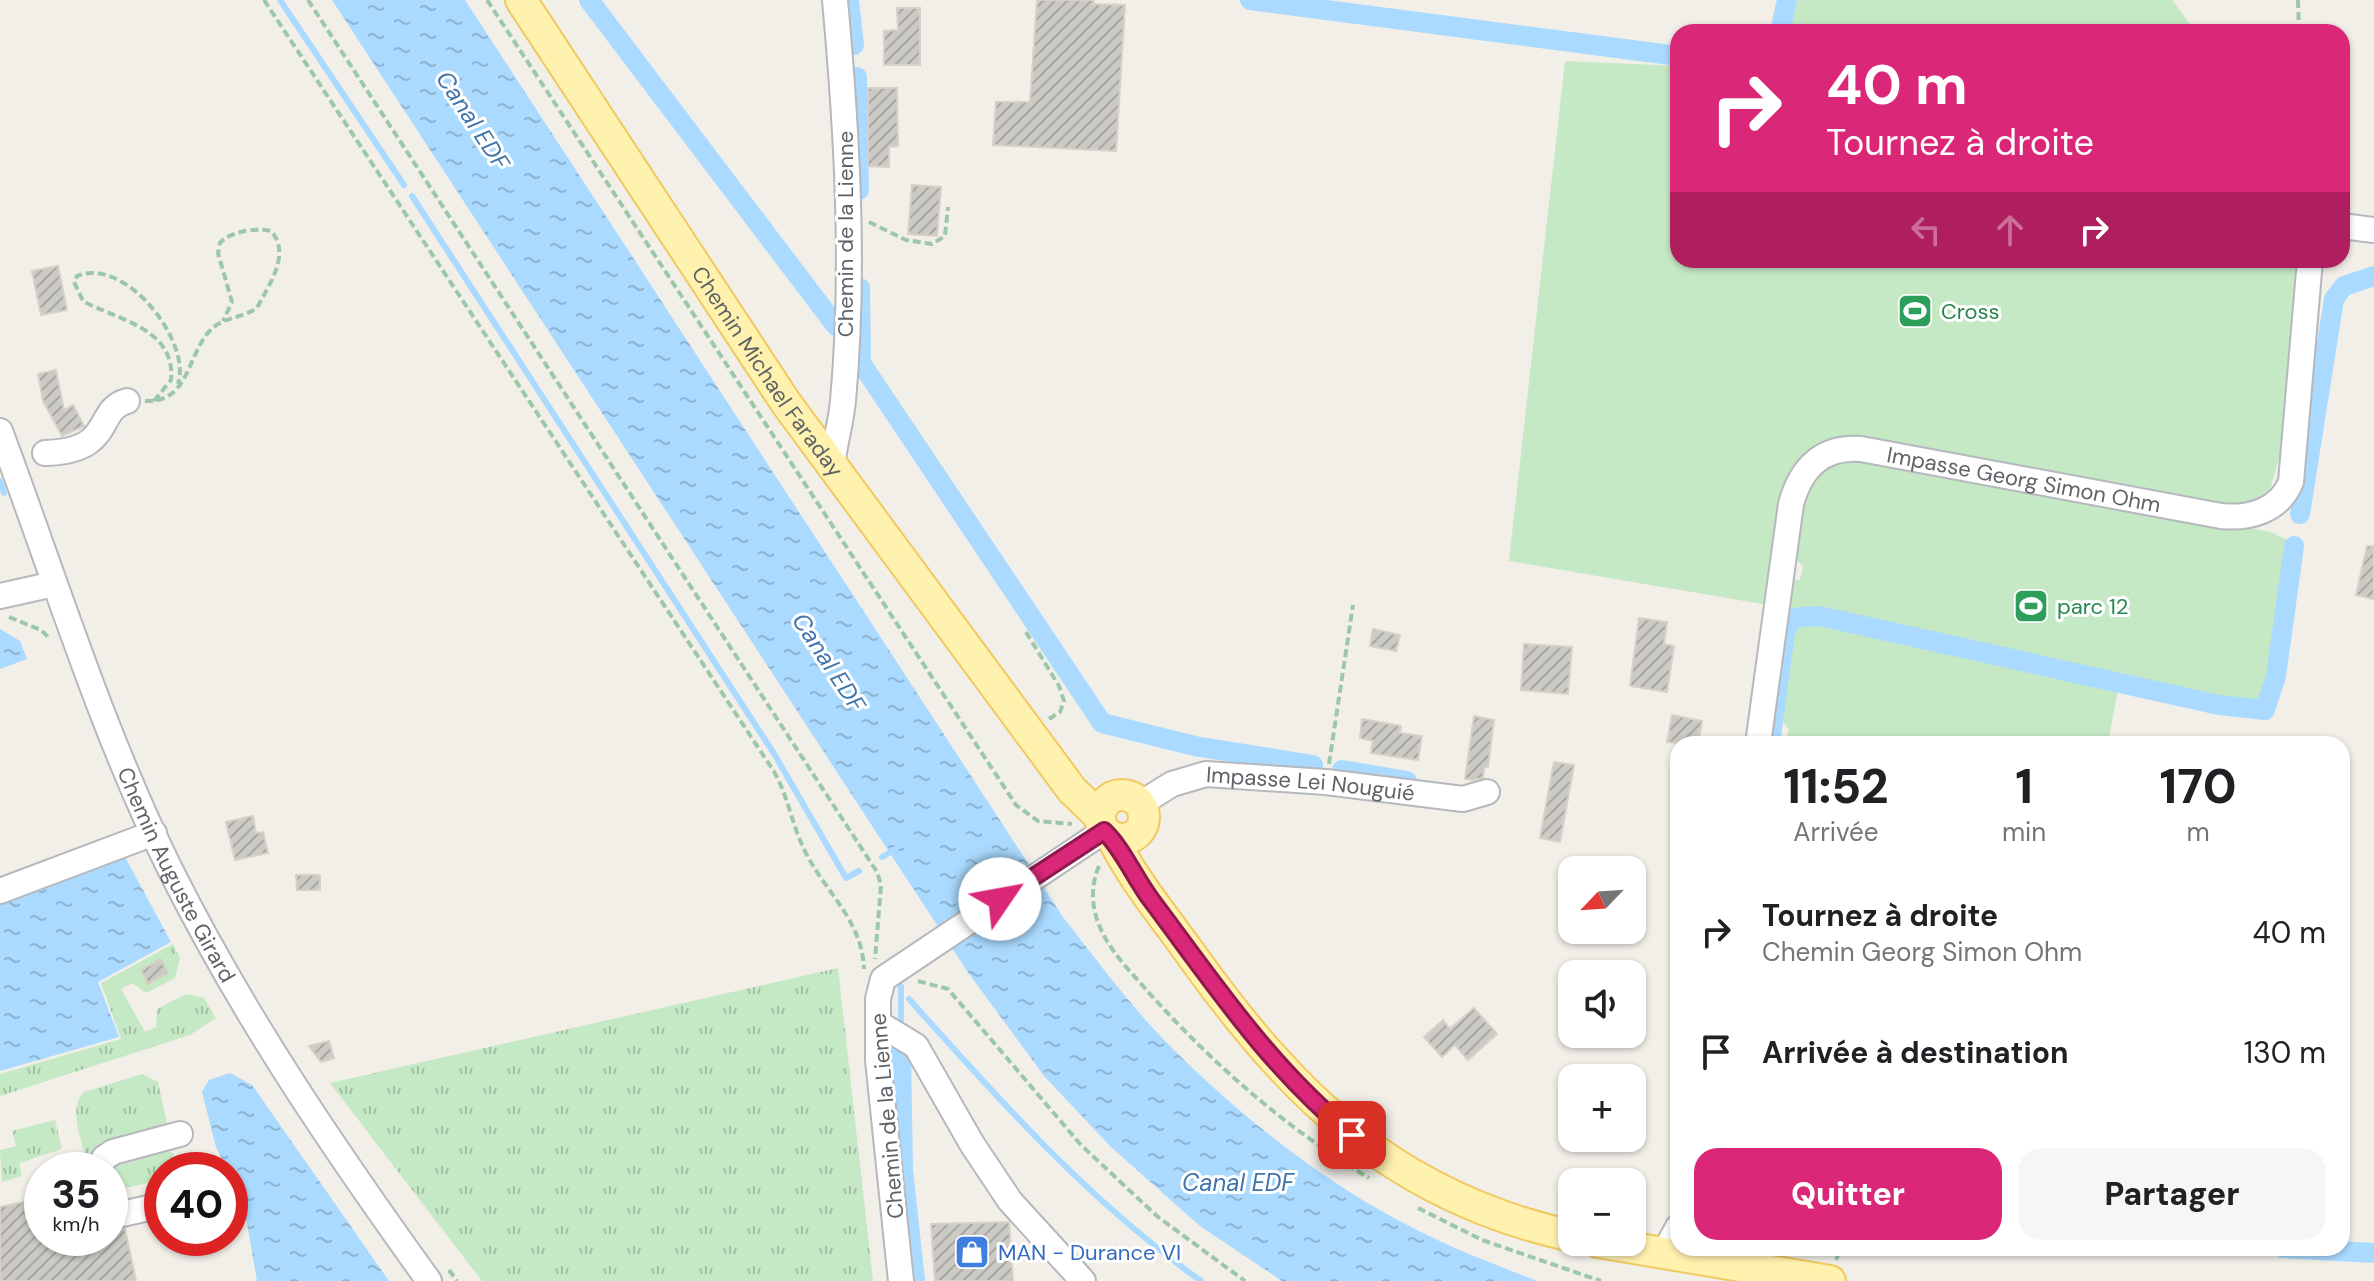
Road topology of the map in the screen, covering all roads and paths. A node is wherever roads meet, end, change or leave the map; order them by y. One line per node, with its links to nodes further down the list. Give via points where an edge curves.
1 (264, 0): 33 (path, via 773,770 788,797 802,846)
2 (308, 0): 34 (path, via 877,872 881,885 874,953)
3 (487, 0): 30 (path, via 1016,805 1046,823)
4 (521, 0): 19 (main road, Chemin Michael Faraday)
5 (835, 0): 19 (street, Chemin de la Lienne, via 847,242 843,403)
6 (2298, 0): 7 (path)
7 (2299, 24)
8 (948, 207): 9 (path, via 945,236 932,244 906,240)
9 (869, 222)
10 (2350, 227): 11 (street)
11 (2374, 230)
12 (2309, 268): 27 (street, Impasse Georg Simon Ohm, via 2291,482 2276,503 2257,514 2221,516 1861,449 1840,449 1814,461 1798,482 1791,504)
13 (223, 321): 13 (path, via 253,311 260,303 280,258 271,231 261,229 220,243 232,302); 14 (path, via 211,330)
14 (174, 393): 16 (path); 16 (path, via 180,368 164,326 145,298 109,275 77,276 74,282 83,301 134,322 166,354 171,380)
15 (127, 401): 16 (path); 18 (street, via 116,405 91,443 65,453)
16 (152, 402)
17 (0, 431): 20 (street, Chemin Auguste Girard)
18 (45, 453)
19 (832, 467): 26 (main road, Chemin Michael Faraday)
20 (54, 584): 21 (street); 31 (street, Chemin Auguste Girard)
21 (0, 596)
22 (1353, 605): 28 (path)
23 (0, 616): 25 (path, via 33,625)
24 (1026, 632): 26 (path, via 1064,701 1060,712)
25 (54, 645)
26 (1031, 732): 30 (main road, Chemin Michael Faraday)
27 (1759, 736)
28 (1326, 782): 29 (street, Impasse Lei Nouguié, via 1463,799); 30 (street, Impasse Lei Nouguié, via 1196,775)
29 (1487, 792)
30 (1116, 820): 34 (street); 38 (main road, via 1131,873 1276,1066 1352,1135 1392,1163 1462,1201)
31 (154, 833): 32 (street); 42 (street, Chemin Auguste Girard, via 248,1015)
32 (0, 891)
33 (845, 909)
34 (890, 972): 35 (street, Chemin de la Lienne); 46 (path, via 948,989 1081,1145 1158,1217)
35 (878, 1023): 44 (street, Chemin de la Lienne); 45 (street, via 916,1046 1010,1201)
36 (180, 1134): 37 (street)
37 (113, 1152)
38 (1558, 1232)
39 (1670, 1240): 40 (main road)
40 (1646, 1241)
41 (1709, 1256): 47 (main road)
42 (439, 1275): 43 (path)
43 (457, 1281)
44 (901, 1281)
45 (1083, 1281)
46 (1245, 1281)
47 (1830, 1281)

